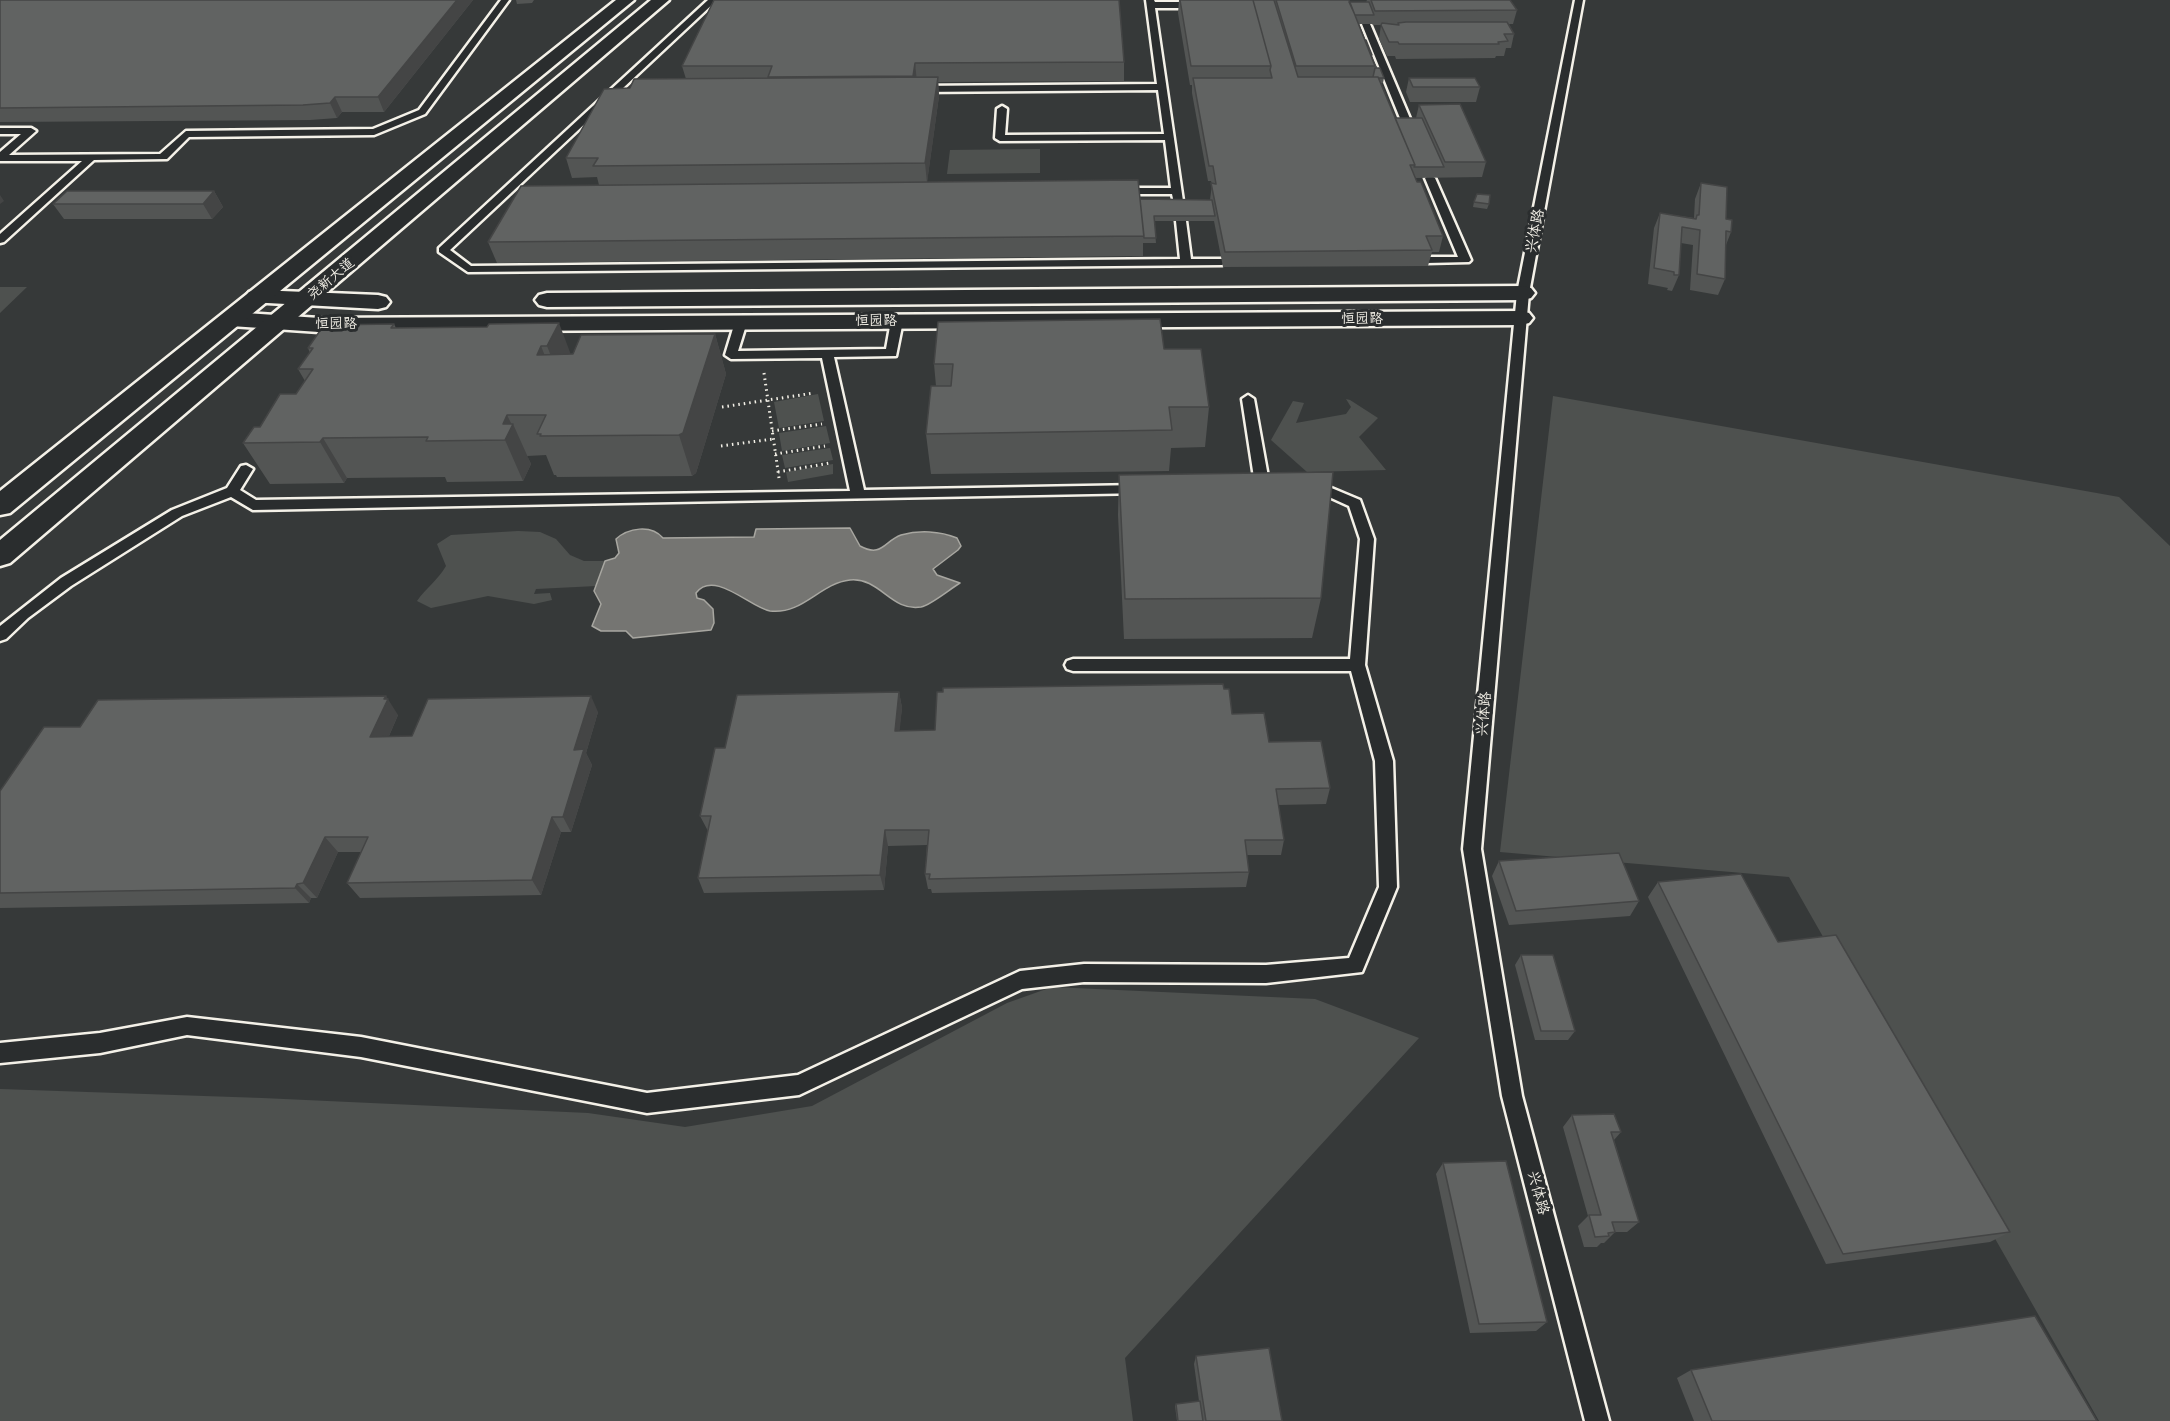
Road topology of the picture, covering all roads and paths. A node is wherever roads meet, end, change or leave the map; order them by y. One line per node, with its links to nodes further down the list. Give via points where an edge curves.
1 (505, 0): 15 (lane, via 422,112 374,132 186,134 163,157)
2 (626, 0): 27 (street, 尧新大道)
3 (661, 0): 28 (street, 尧新大道)
4 (713, 0): 24 (lane, via 620,92 443,250 468,269)
5 (1579, 0): 26 (lane, 兴体路)
6 (1150, 3): 7 (lane); 9 (lane)
7 (1208, 5)
8 (1366, 24): 12 (lane)
9 (1162, 87): 10 (lane); 14 (lane)
10 (916, 90)
11 (1002, 110): 14 (lane, via 1000,138)
12 (1409, 128)
13 (0, 131): 16 (lane, via 31,131)
14 (1169, 136): 18 (lane)
15 (92, 157): 16 (lane); 22 (lane)
16 (0, 158)
17 (1430, 178): 23 (lane, via 1465,260)
18 (1176, 190): 19 (lane); 20 (lane)
19 (1105, 191)
20 (1179, 205)
21 (1181, 221): 24 (lane)
22 (0, 240)
23 (1426, 260)
24 (1186, 262): 25 (lane)
25 (1222, 262)
26 (1523, 293): 31 (street, 恒园路); 32 (lane, 兴体路)
27 (257, 297): 28 (street, 恒园路); 33 (street, 尧新大道)
28 (305, 300): 30 (street, 恒园路); 34 (street, 尧新大道)
29 (520, 300): 31 (street, 恒园路)
30 (400, 302)
31 (891, 313): 32 (street, 恒园路); 35 (street, 恒园路); 36 (lane, via 892,353)
32 (1521, 318): 63 (lane, 兴体路, via 1472,849 1512,1096)
33 (231, 319): 34 (street, 恒园路); 57 (street, 尧新大道)
34 (277, 322): 35 (street, 恒园路); 58 (street, 尧新大道)
35 (741, 322): 37 (lane, via 731,355)
36 (827, 353): 37 (lane); 55 (lane)
37 (761, 354): 40 (path)
38 (820, 392): 40 (path)
39 (1248, 399): 51 (lane, via 1268,488)
40 (768, 400): 41 (path); 43 (path)
41 (722, 407)
42 (826, 424): 43 (path)
43 (772, 431): 44 (path)
44 (773, 439): 46 (path); 47 (path)
45 (830, 445): 47 (path)
46 (721, 446)
47 (775, 454): 50 (path)
48 (832, 462): 50 (path)
49 (246, 470): 54 (lane)
50 (778, 472): 56 (path)
51 (1239, 489)
52 (1155, 490): 55 (lane)
53 (1296, 490): 61 (lane, via 1329,492 1356,503 1367,539)
54 (232, 491): 56 (lane, via 253,505); 59 (lane, via 177,513 66,582)
55 (858, 495): 56 (lane)
56 (782, 496)
57 (0, 506)
58 (0, 556)
59 (0, 635)
60 (1073, 665): 61 (lane)
61 (1358, 665): 62 (lane, via 1384,761 1388,886 1355,966 1266,974 1084,973 1020,980 799,1085 648,1103 361,1047 187,1026 100,1043)
62 (0, 1053)
63 (1597, 1421)

